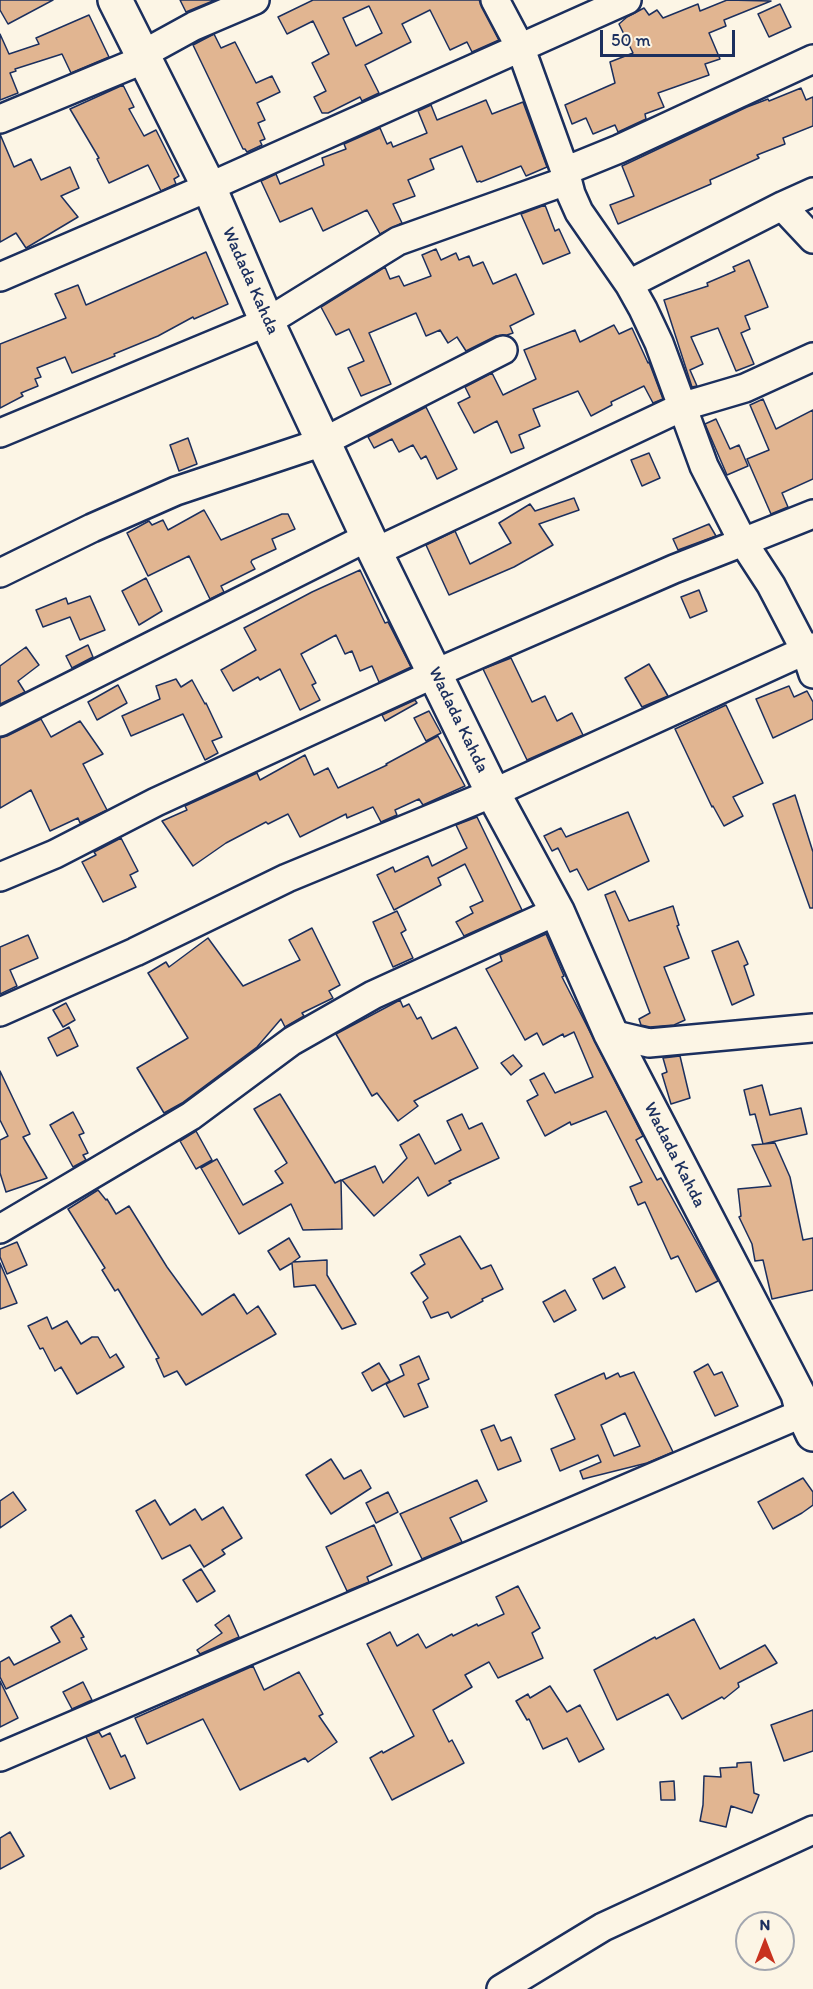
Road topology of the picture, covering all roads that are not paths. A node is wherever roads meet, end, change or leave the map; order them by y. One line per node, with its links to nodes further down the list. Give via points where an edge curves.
1 (115, 0): 6 (main road, Wadada Kahda)
2 (255, 0): 6 (street, via 194,26)
3 (495, 0): 5 (street)
4 (627, 0): 5 (street)
5 (521, 49): 9 (street); 10 (street)
6 (144, 57): 8 (street); 10 (main road, Wadada Kahda)
7 (813, 59): 9 (street)
8 (0, 119)
9 (566, 176): 15 (street, via 579,212); 16 (street, via 398,241)
10 (209, 188): 14 (street); 16 (main road, Wadada Kahda)
11 (813, 192): 12 (street)
12 (782, 206): 13 (street); 15 (street)
13 (813, 239)
14 (0, 277)
15 (629, 284): 19 (street, via 659,343)
16 (267, 322): 20 (street); 21 (main road, Wadada Kahda)
17 (503, 350): 21 (street)
18 (813, 357): 19 (street, via 745,388)
19 (684, 406): 23 (street, via 704,466); 24 (street)
20 (0, 433)
21 (323, 442): 24 (main road, Wadada Kahda); 25 (street, via 176,491)
22 (813, 514): 23 (street)
23 (743, 542): 26 (street); 27 (street)
24 (372, 544): 27 (main road, Wadada Kahda); 28 (street)
25 (0, 573)
26 (810, 657): 29 (street)
27 (436, 673): 29 (main road, Wadada Kahda); 30 (street)
28 (0, 723)
29 (493, 793): 31 (main road, Wadada Kahda); 32 (street, via 286,878 135,952)
30 (0, 877)
31 (557, 911): 34 (main road, Wadada Kahda); 35 (street, via 373,995 292,1041 191,1116)
32 (0, 1011)
33 (813, 1028): 34 (street, via 649,1043)
34 (611, 1034): 36 (main road, Wadada Kahda)
35 (3, 1226)
36 (807, 1407): 37 (street)
37 (0, 1758)
38 (813, 1830): 39 (street, via 603,1927)
39 (501, 1989)

